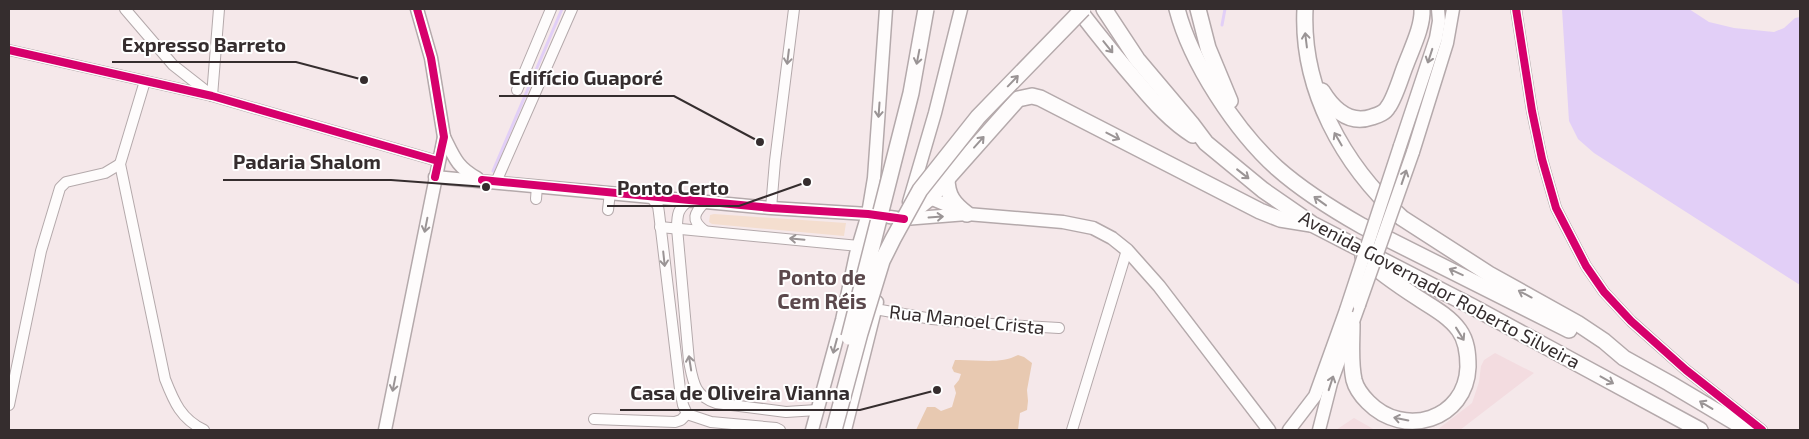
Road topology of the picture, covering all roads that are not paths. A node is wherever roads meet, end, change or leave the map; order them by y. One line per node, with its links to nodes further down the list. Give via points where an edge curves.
1 (124, 9): 26 (street, via 173,65)
2 (219, 9): 26 (street)
3 (417, 9): 28 (main road, via 431,58)
4 (551, 9): 25 (street)
5 (572, 9): 36 (street)
6 (794, 9): 44 (street, one-way to 44)
7 (886, 9): 46 (main road, one-way to 46, via 874,178)
8 (926, 9): 70 (highway, one-way to 70, bridge, via 911,93)
9 (961, 9): 35 (main road)
10 (1078, 9): 29 (highway, one-way to 29, via 1153,99 1183,128)
11 (1084, 9): 71 (highway, one-way to 11, bridge, via 882,261 920,190 978,117)
12 (1104, 9): 29 (highway, Avenida Governador Roberto Silveira, via 1137,59)
13 (1178, 9): 27 (highway, via 1200,65)
14 (1198, 9): 27 (highway, via 1208,48)
15 (1305, 9): 23 (highway, one-way to 15)
16 (1422, 9): 23 (highway, via 1409,56 1388,108 1380,114 1367,118 1340,114 1322,92)
17 (1438, 9): 57 (main road, one-way to 57, bridge, via 1436,38)
18 (1454, 9): 21 (main road)
19 (1459, 9): 21 (street)
20 (1516, 9): 79 (street, via 1542,159 1556,208 1586,266 1604,292 1631,321)
21 (1448, 43): 57 (main road, one-way to 21, bridge, via 1359,305)
22 (9, 50): 24 (street)
23 (1312, 72): 61 (highway, Avenida Governador Roberto Silveira, one-way to 23, via 1577,323 1489,274 1402,218 1376,194 1348,158 1332,130)
24 (145, 81): 26 (street); 31 (street)
25 (517, 90)
26 (212, 96): 30 (street)
27 (1240, 126): 61 (highway, one-way to 27, via 1330,208 1277,168)
28 (444, 137): 30 (main road); 34 (main road, via 459,166)
29 (1206, 143): 49 (highway, Avenida Governador Roberto Silveira, one-way to 49, via 1263,190)
30 (438, 162): 32 (main road)
31 (120, 164): 62 (street, via 105,174 66,182 60,188 41,251); 66 (street, via 165,379 174,403 192,424)
32 (435, 177): 34 (main road); 67 (main road, one-way to 67)
33 (947, 178): 40 (highway); 47 (highway, via 949,197); 49 (highway, one-way to 49, via 1018,99 1032,96 1260,210 1280,219)
34 (482, 180): 36 (main road)
35 (916, 180): 40 (main road, via 922,192); 48 (main road)
36 (496, 182): 37 (main road)
37 (537, 186): 38 (main road); 41 (street)
38 (610, 192): 39 (main road); 45 (street)
39 (650, 196): 42 (main road); 50 (street, via 658,206)
40 (930, 198): 47 (main road); 48 (highway)
41 (536, 199)
42 (690, 200): 43 (main road); 51 (street, via 678,211)
43 (706, 201): 44 (main road); 52 (street, via 695,214 695,222)
44 (771, 208): 46 (main road)
45 (608, 210)
46 (868, 214): 48 (main road); 54 (main road)
47 (967, 214): 48 (main road, one-way to 47); 55 (main road, via 1081,225 1103,232)
48 (904, 219): 56 (main road)
49 (1312, 224): 53 (highway, Avenida Governador Roberto Silveira)
50 (660, 227): 51 (street); 64 (street, one-way to 64, via 680,389)
51 (677, 228): 52 (street); 63 (street, one-way to 51, via 786,412 716,403 706,400 698,392 689,361)
52 (705, 231): 54 (street, one-way to 52)
53 (1348, 242): 57 (highway, one-way to 57, via 1380,272 1448,319 1460,331 1468,365 1465,386 1457,400 1432,418 1414,422 1377,411 1355,382); 77 (highway, Avenida Governador Roberto Silveira, one-way to 77)
54 (858, 246): 58 (main road)
55 (1127, 250): 73 (street); 74 (main road, via 1159,286)
56 (875, 309): 59 (main road); 60 (street, Rua Manoel Crista, via 932,319)
57 (1349, 317): 75 (main road, via 1315,396); 76 (main road, one-way to 57)
58 (842, 320): 59 (main road, via 852,308 865,308 870,315); 63 (main road, one-way to 63)
59 (870, 327): 72 (main road)
60 (1059, 328)
61 (1624, 358): 78 (highway, Avenida Governador Roberto Silveira, one-way to 61)
62 (9, 404)
63 (817, 410): 69 (main road)
64 (688, 414): 65 (street, via 675,422); 68 (street, via 699,420)
65 (594, 420)
66 (204, 430)
67 (385, 430)
68 (780, 430)
69 (812, 430)
70 (824, 430)
71 (834, 430)
72 (845, 430)
73 (1072, 430)
74 (1268, 430)
75 (1289, 430)
76 (1319, 430)
77 (1700, 430)
78 (1748, 430)
79 (1762, 430)

